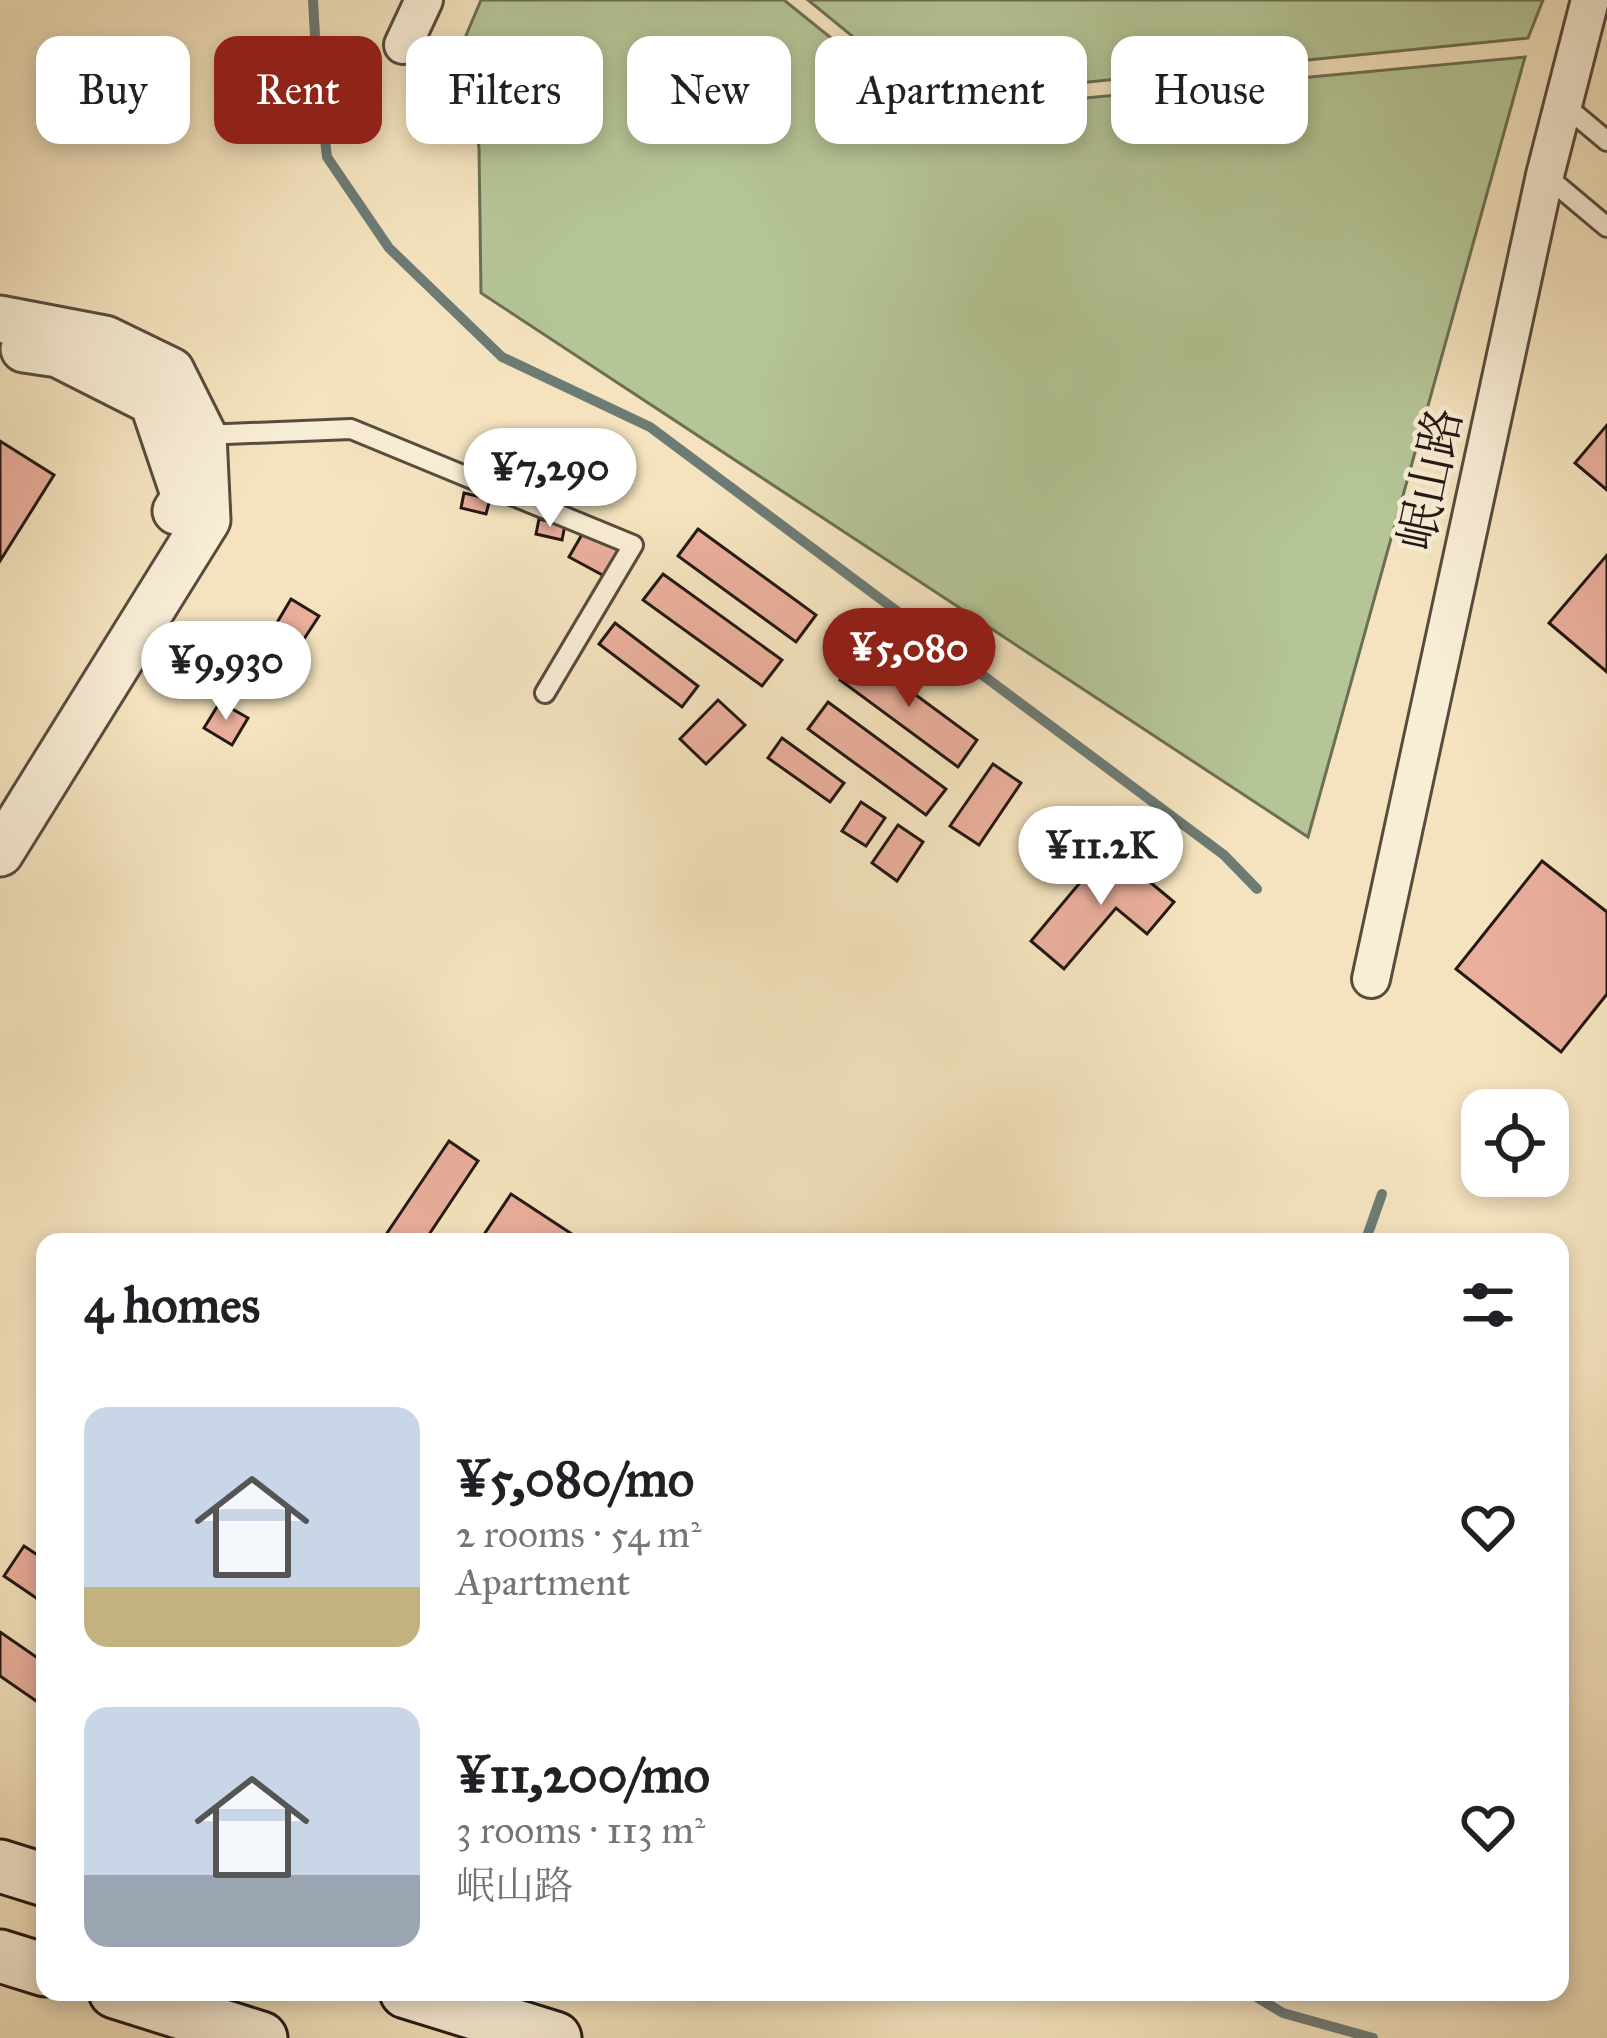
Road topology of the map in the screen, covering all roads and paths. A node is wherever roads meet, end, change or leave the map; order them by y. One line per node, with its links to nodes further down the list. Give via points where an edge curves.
1 (424, 0): 3 (street)
2 (1590, 0): 4 (street, 岷山路)
3 (403, 45)
4 (1564, 105): 5 (lane); 6 (street, 岷山路)
5 (1607, 141)
6 (1545, 176): 7 (lane); 14 (street, 岷山路)
7 (1607, 227)
8 (0, 320): 10 (street, via 105,339 171,371)
9 (0, 346): 10 (street, via 58,354 152,402)
10 (187, 444): 11 (lane, via 351,429 633,545); 12 (street, via 185,497); 13 (street, via 207,520)
11 (545, 693)
12 (0, 794)
13 (0, 853)
14 (1371, 980)
15 (0, 1866): 16 (main road)
16 (36, 1877)
17 (0, 1955): 18 (main road)
18 (36, 1967)
19 (144, 2001): 21 (main road)
20 (435, 2001): 22 (main road)
21 (261, 2038)
22 (555, 2038)

